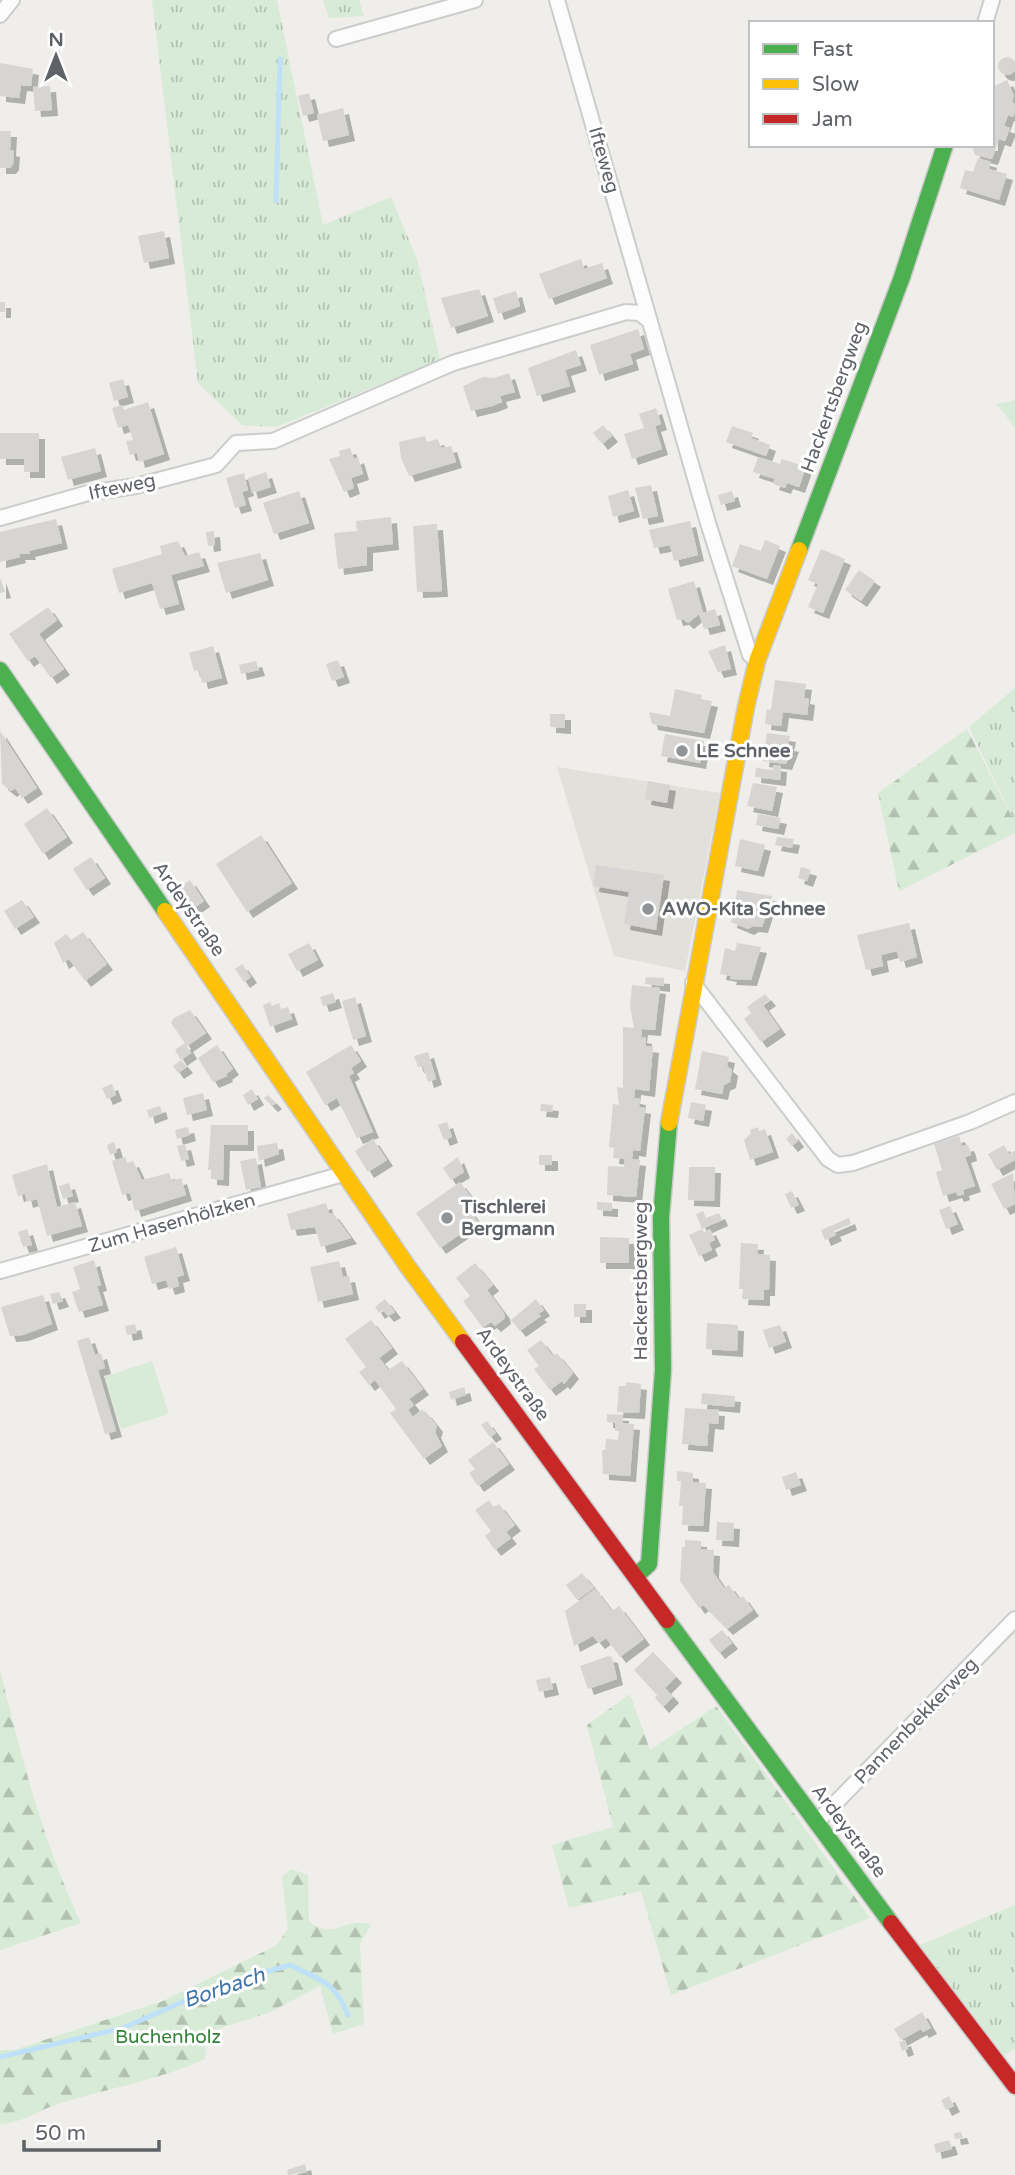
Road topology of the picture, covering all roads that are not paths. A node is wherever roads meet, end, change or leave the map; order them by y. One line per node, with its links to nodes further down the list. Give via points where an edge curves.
1 (12, 0): 5 (street)
2 (475, 0): 7 (street)
3 (557, 0): 9 (street, Ifteweg)
4 (992, 0): 6 (street)
5 (0, 15)
6 (986, 21)
7 (337, 39)
8 (944, 147): 11 (main road, Hackertsbergweg, via 902,277)
9 (650, 321): 10 (street, Ifteweg, via 639,313 626,312 480,355 273,442 236,443 216,465); 11 (street, via 745,642)
10 (0, 518)
11 (757, 661): 13 (main road, Hackertsbergweg)
12 (0, 670): 15 (main road, Ardeystraße)
13 (693, 983): 14 (street, via 828,1159 838,1165 971,1122); 17 (main road, Hackertsbergweg, via 662,1177 663,1370 649,1564)
14 (1015, 1102)
15 (343, 1174): 16 (street, Zum Hasenhölzken); 17 (main road, Ardeystraße)
16 (0, 1271)
17 (636, 1576): 19 (main road, Ardeystraße)
18 (1015, 1619): 19 (street, Pannenbekkerweg)
19 (816, 1823): 20 (main road, Ardeystraße)
20 (1015, 2086)

